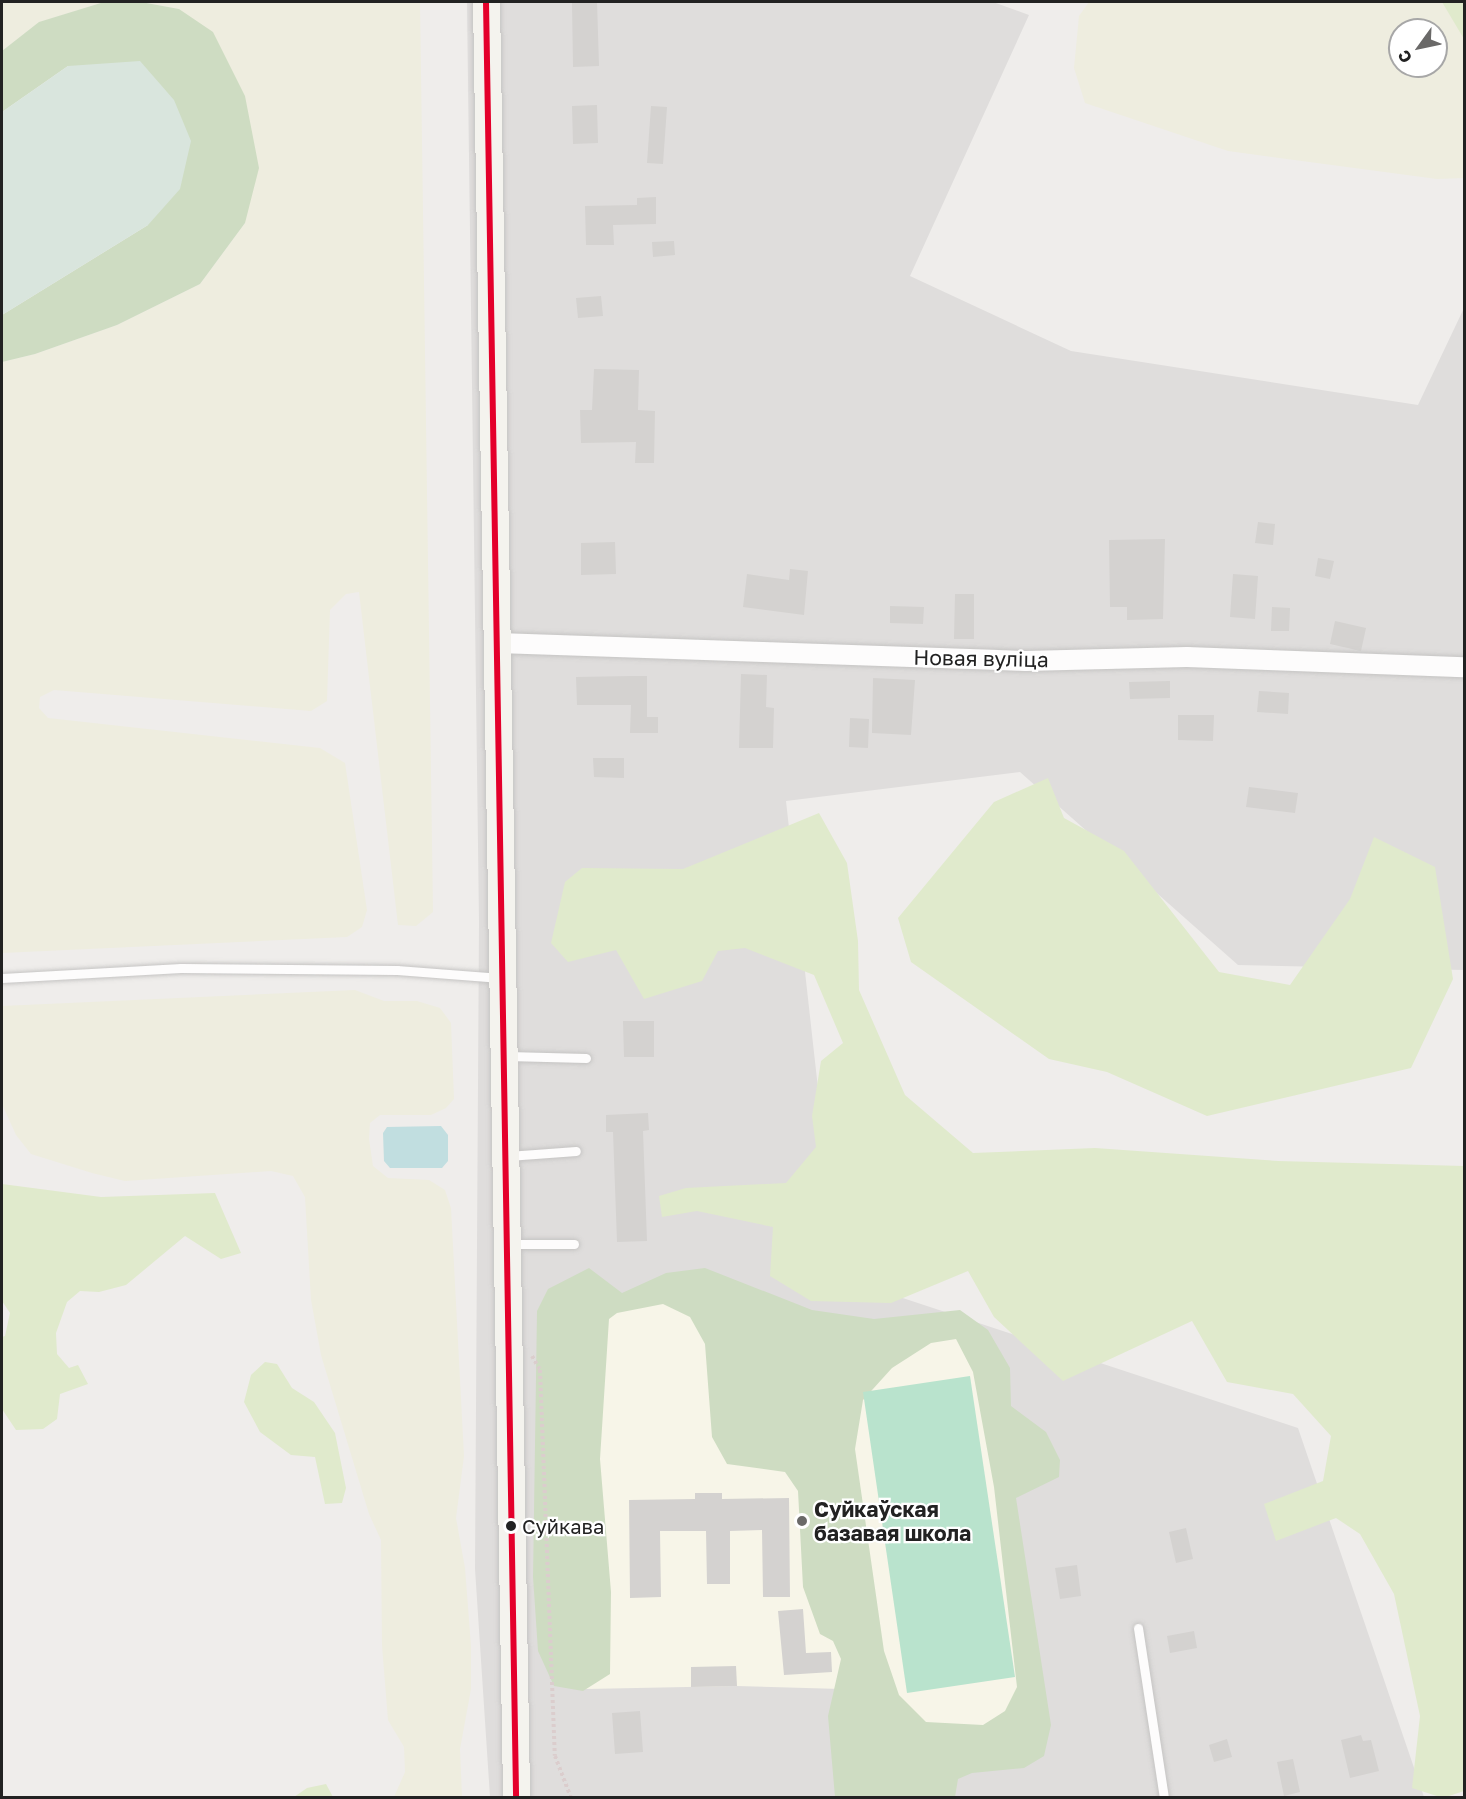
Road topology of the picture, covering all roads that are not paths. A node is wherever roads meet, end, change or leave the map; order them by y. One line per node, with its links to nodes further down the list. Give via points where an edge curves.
1 (486, 2): 2 (main road)
2 (498, 643): 3 (street, Новая вуліца, via 1026,661 1187,657); 5 (main road)
3 (1464, 667)
4 (2, 978): 5 (lane, via 181,968 397,969)
5 (503, 978): 6 (main road)
6 (504, 1056): 7 (lane); 9 (main road)
7 (586, 1058)
8 (576, 1151): 9 (lane)
9 (506, 1156): 10 (main road)
10 (508, 1244): 11 (lane); 13 (main road)
11 (574, 1244)
12 (1138, 1628): 14 (lane)
13 (516, 1797)
14 (1164, 1797)

